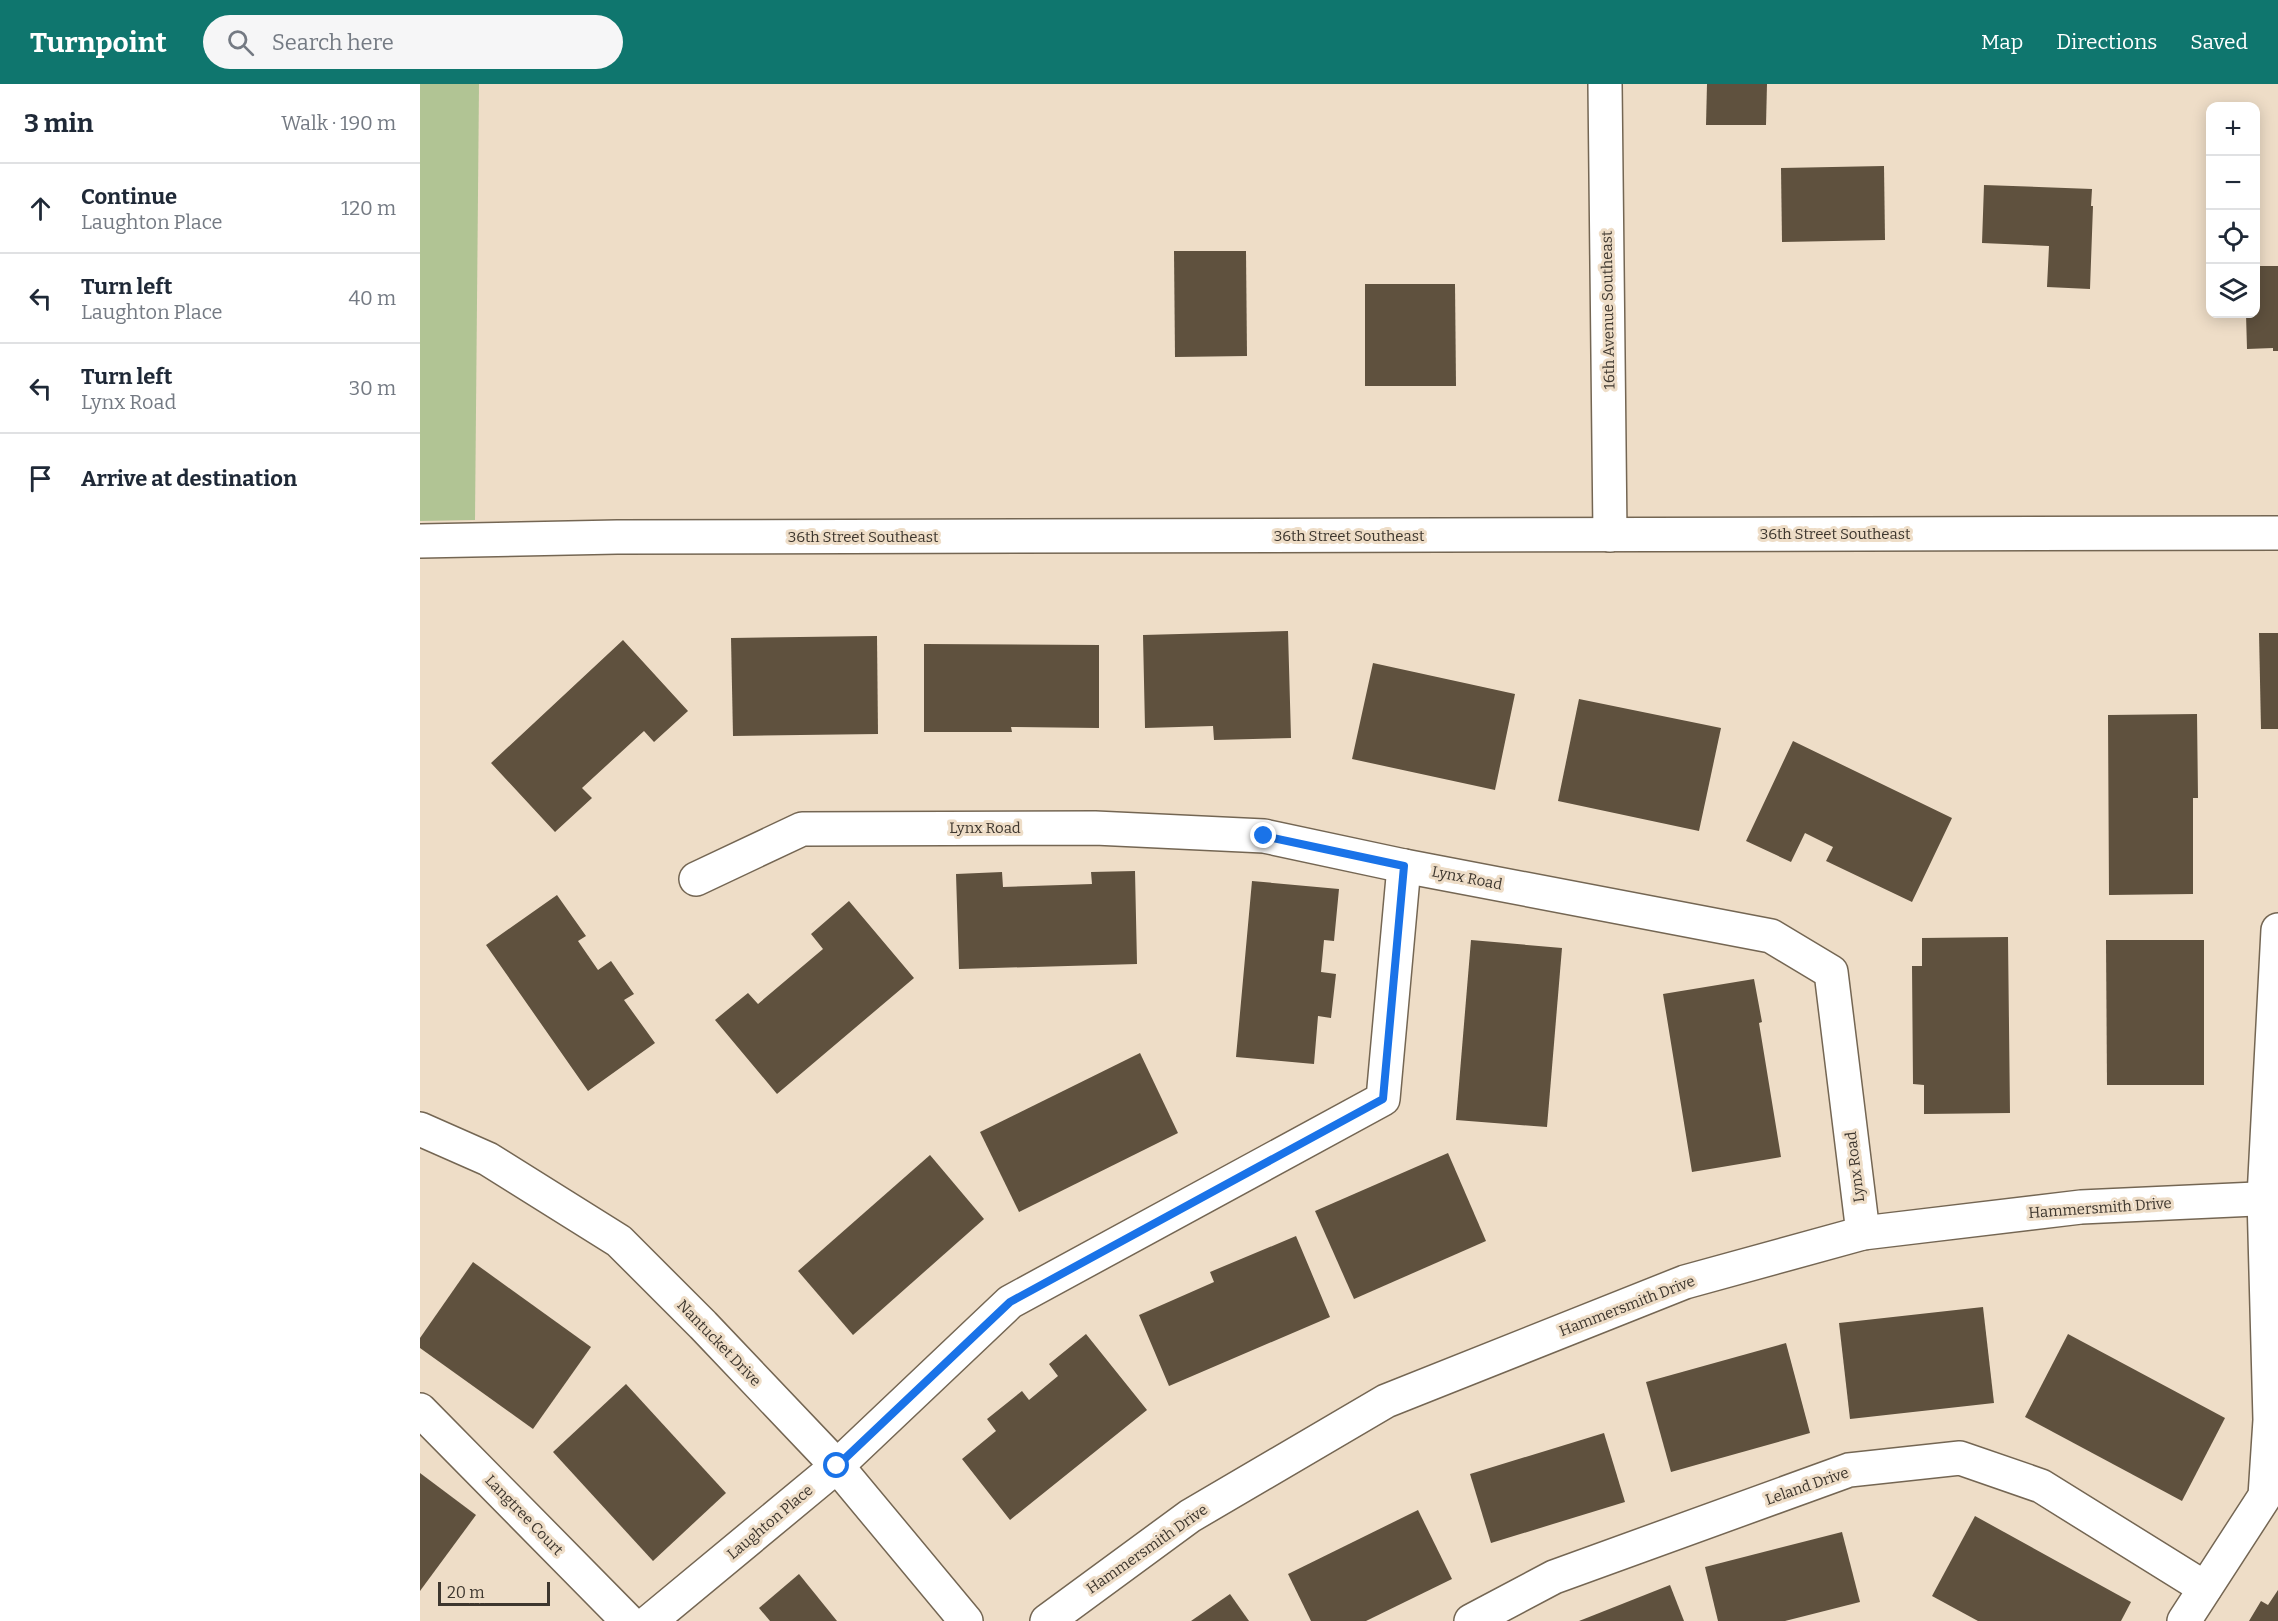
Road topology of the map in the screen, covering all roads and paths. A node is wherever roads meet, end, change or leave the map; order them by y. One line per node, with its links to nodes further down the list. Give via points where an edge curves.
1 (1605, 84): 3 (street, 16th Avenue Southeast)
2 (2278, 533): 3 (street, 36th Street Southeast)
3 (1610, 535): 4 (street, 36th Street Southeast, via 617,537)
4 (420, 541)
5 (1404, 866): 6 (street, Lynx Road, via 1264,836 1095,828 802,829); 10 (street, Lynx Road, via 1771,936 1831,972); 12 (street, Laughton Place, via 1383,1099 1010,1302)
6 (696, 879)
7 (2278, 930): 9 (street)
8 (420, 1129): 12 (street, Nantucket Drive, via 488,1159 619,1241)
9 (2271, 1197): 10 (street, Hammersmith Drive, via 2081,1207); 13 (street, via 2270,1420 2265,1496)
10 (1863, 1233): 17 (street, Hammersmith Drive, via 1685,1282 1386,1401 1190,1516)
11 (420, 1410): 14 (street, Langtree Court)
12 (837, 1466): 15 (street, Laughton Place); 16 (street, Nantucket Drive)
13 (2205, 1588): 18 (street, Leland Drive, via 2041,1486 1960,1458 1849,1470 1554,1577); 19 (street)
14 (628, 1621)
15 (650, 1621)
16 (966, 1621)
17 (1047, 1621)
18 (1471, 1621)
19 (2184, 1621)

